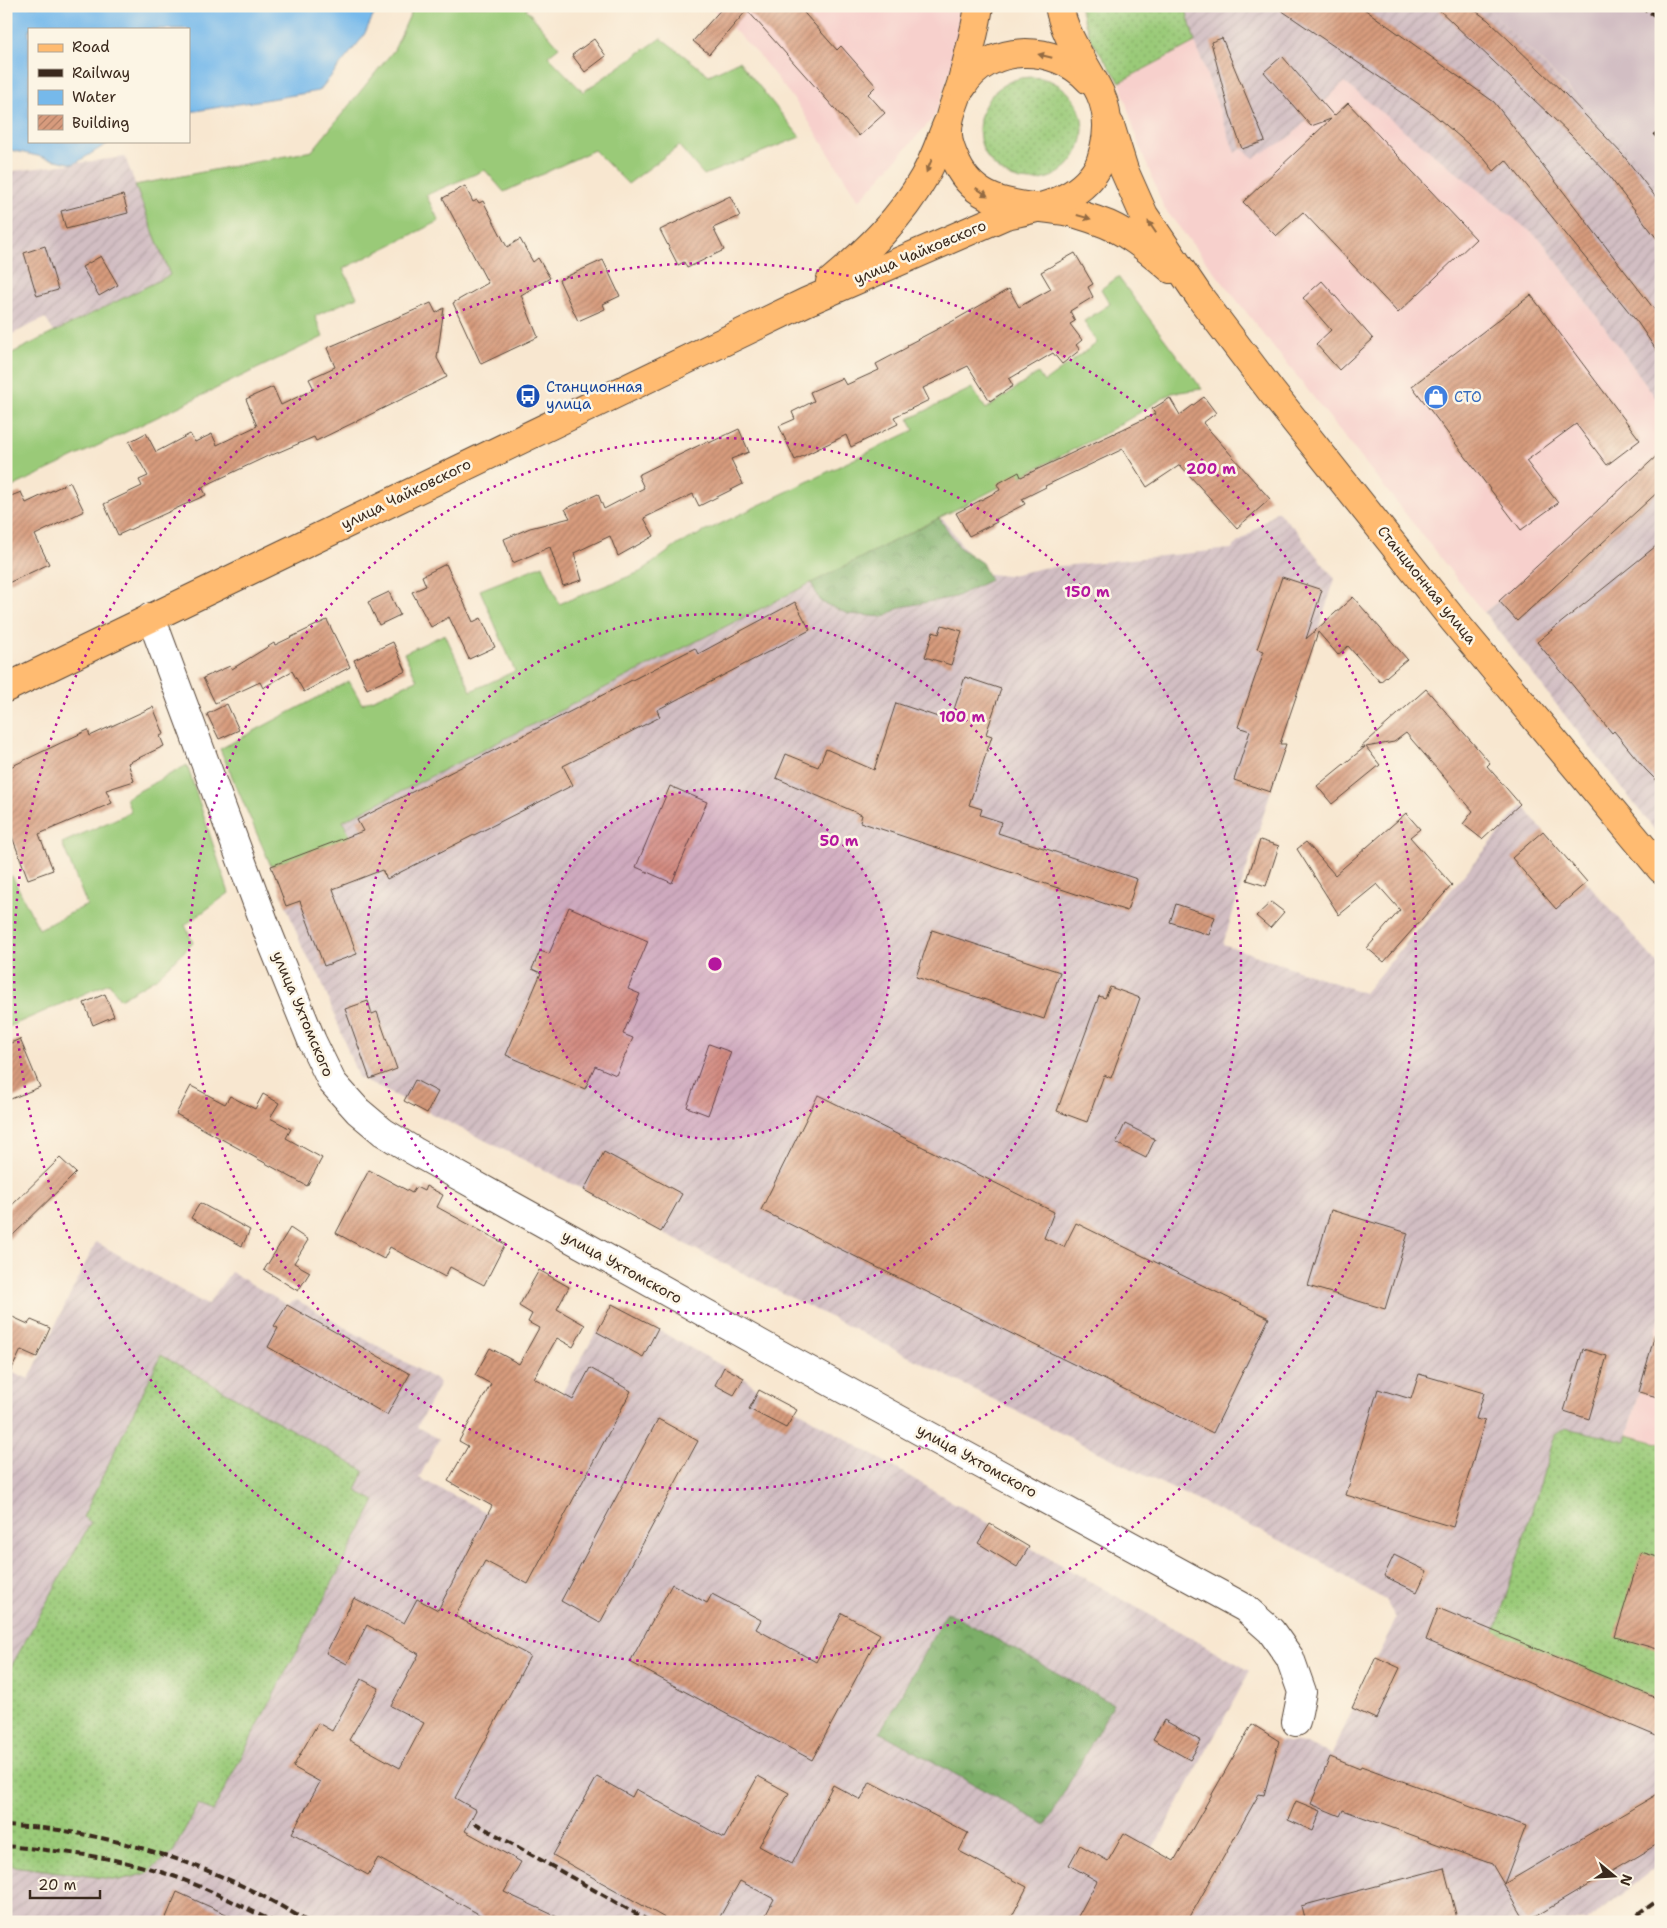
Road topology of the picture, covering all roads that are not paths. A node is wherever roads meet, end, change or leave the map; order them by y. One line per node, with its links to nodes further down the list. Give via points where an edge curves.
1 (979, 6): 4 (main road)
2 (1058, 6): 3 (main road, via 1074,47)
3 (1099, 92): 4 (main road, one-way to 4, via 1082,73 1065,62 1045,54 1028,53 1007,54 988,61 969,75); 5 (main road)
4 (957, 95): 6 (main road)
5 (1107, 117): 7 (main road, via 1108,133 1099,166 1071,195); 8 (main road, Станционная улица, one-way to 5, via 1144,215 1124,170)
6 (948, 121): 7 (main road, one-way to 7, via 947,137 952,154 974,187 991,198); 9 (main road, улица Чайковского, one-way to 9, via 925,176 904,208 856,261)
7 (1036, 208): 8 (main road, Станционная улица, one-way to 8, via 1069,212 1115,228 1153,254); 9 (main road, улица Чайковского, via 1006,215)
8 (1199, 296): 12 (main road, Станционная улица, via 1454,620)
9 (806, 302): 10 (main road, улица Чайковского)
10 (151, 618): 11 (main road, улица Чайковского); 13 (street, улица Ухтомского, via 312,1041 332,1082 358,1111 383,1132 422,1156 1245,1608 1272,1631 1290,1658 1302,1692)
11 (6, 688)
12 (1661, 869)
13 (1296, 1722)

